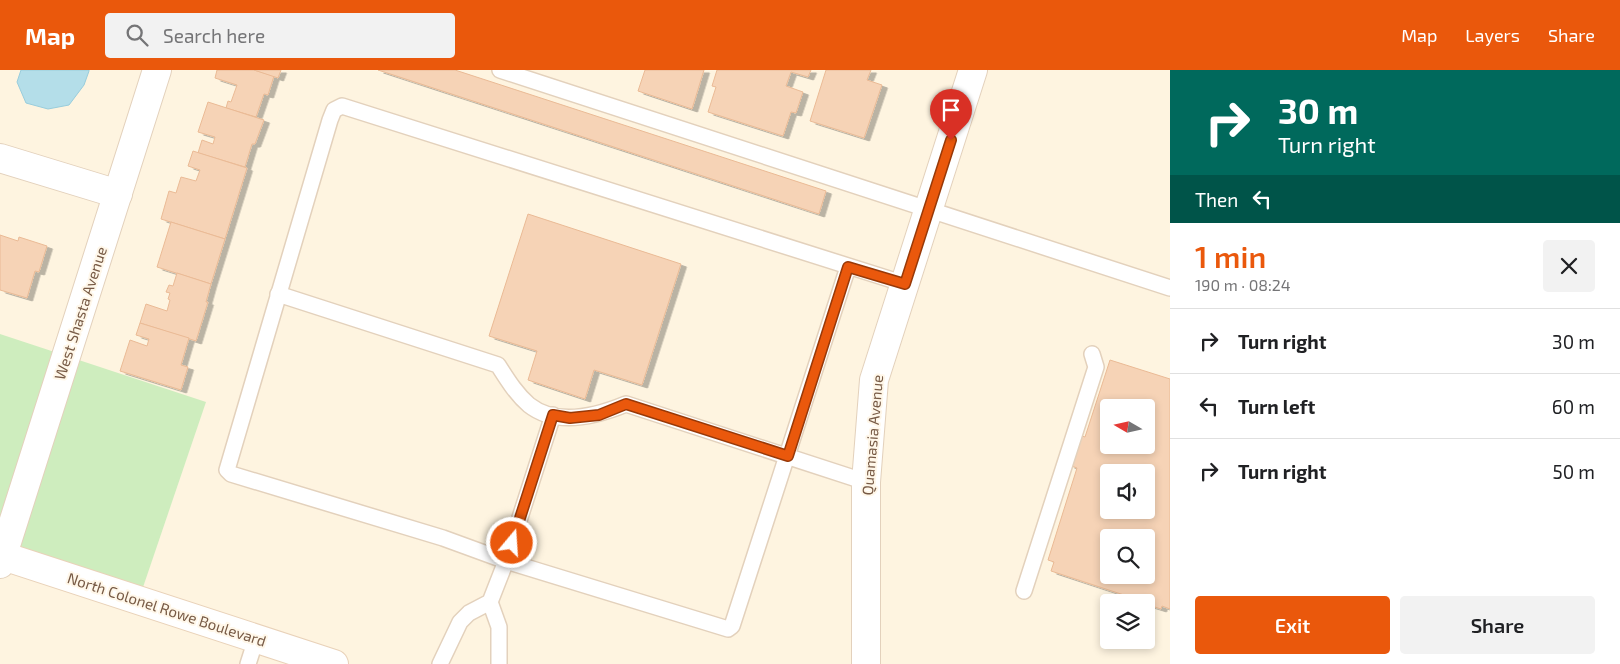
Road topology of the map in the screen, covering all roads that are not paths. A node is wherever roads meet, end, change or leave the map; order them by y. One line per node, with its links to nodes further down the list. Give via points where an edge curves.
1 (157, 70): 5 (street, West Shasta Avenue)
2 (500, 70): 6 (lane)
3 (973, 70): 6 (street, Quamasia Avenue)
4 (0, 158): 5 (street)
5 (118, 194): 15 (street, West Shasta Avenue)
6 (928, 211): 8 (street, Quamasia Avenue); 9 (lane)
7 (848, 267): 8 (lane); 10 (lane, via 342,106 334,110 330,120); 13 (lane)
8 (905, 284): 14 (street, Quamasia Avenue, via 874,380)
9 (1170, 288)
10 (278, 294): 12 (lane, via 498,365 516,392 531,406); 16 (lane, via 227,470 231,474 443,538)
11 (1092, 354): 17 (lane, via 1096,368)
12 (553, 415): 13 (lane, via 570,418 599,415 626,404); 16 (lane)
13 (788, 456): 14 (lane); 16 (lane, via 728,630)
14 (866, 482): 23 (street, Quamasia Avenue)
15 (1, 558): 19 (street, North Colonel Rowe Boulevard)
16 (506, 561): 18 (lane)
17 (1024, 591)
18 (490, 602): 21 (lane, via 460,622); 22 (lane, via 499,627)
19 (252, 651): 20 (street, North Colonel Rowe Boulevard)
20 (334, 664)
21 (440, 664)
22 (499, 664)
23 (866, 664)

